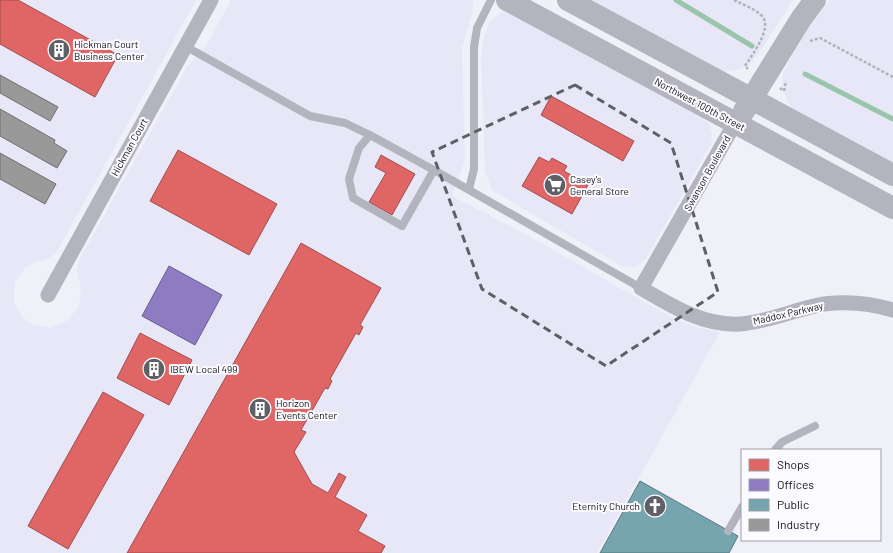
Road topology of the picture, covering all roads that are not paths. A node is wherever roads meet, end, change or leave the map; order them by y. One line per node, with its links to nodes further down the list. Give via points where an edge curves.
1 (211, 0): 6 (street, Hickman Court)
2 (491, 0): 12 (lane, via 477,28 474,47 474,169)
3 (507, 0): 8 (main road, Northwest 100th Street)
4 (568, 0): 7 (main road)
5 (815, 0): 7 (main road, Swanson Boulevard)
6 (185, 46): 9 (lane, via 310,116 345,123); 15 (street, Hickman Court)
7 (752, 99): 8 (main road, Swanson Boulevard); 11 (main road)
8 (735, 123): 13 (main road, Northwest 100th Street); 14 (street, Swanson Boulevard)
9 (370, 135): 10 (lane); 10 (lane, via 359,148 349,179 352,198 402,226)
10 (434, 170): 12 (lane)
11 (893, 175)
12 (469, 189): 14 (lane)
13 (893, 208)
14 (641, 288): 16 (street, Maddox Parkway, via 688,314 740,324 774,318 823,304 849,302)
15 (48, 295)
16 (893, 310)
17 (815, 426): 18 (lane, via 782,442)
18 (776, 449)
19 (741, 509): 20 (lane)
20 (728, 531)

